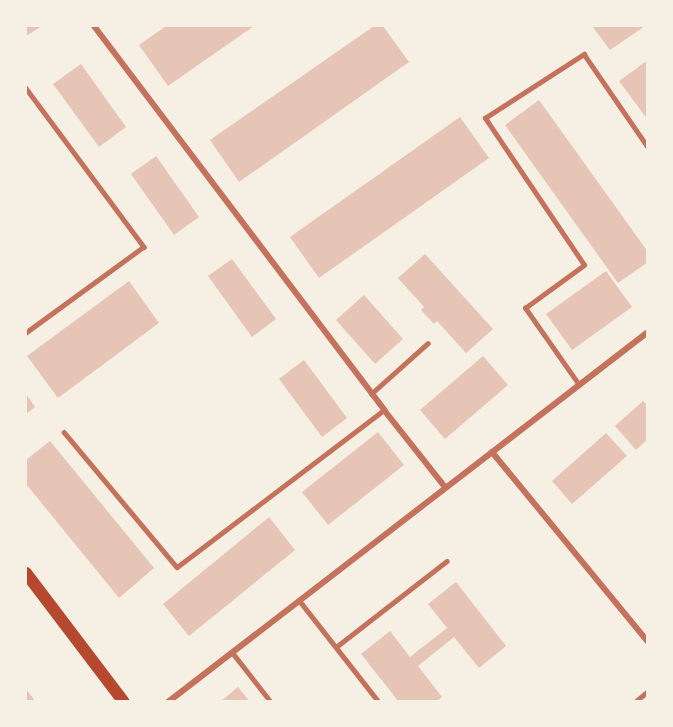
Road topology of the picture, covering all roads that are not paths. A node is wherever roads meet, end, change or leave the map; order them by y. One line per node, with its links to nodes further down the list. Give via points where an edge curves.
1 (94, 26): 8 (street)
2 (26, 88): 5 (lane, via 144,247)
3 (648, 147): 7 (lane, via 584,54 485,118 584,265 525,308)
4 (648, 332): 7 (street)
5 (26, 333)
6 (428, 343): 8 (lane)
7 (579, 385): 11 (street)
8 (371, 394): 9 (street)
9 (384, 410): 10 (lane, via 177,567); 12 (street)
10 (64, 432)
11 (492, 452): 12 (street); 16 (street)
12 (445, 487): 15 (street)
13 (447, 561): 17 (lane)
14 (26, 575): 20 (main road)
15 (299, 600): 17 (lane); 18 (street)
16 (648, 642)
17 (336, 647): 23 (lane)
18 (232, 652): 21 (street); 22 (lane)
19 (648, 691): 24 (lane)
20 (124, 702)
21 (168, 702)
22 (271, 702)
23 (380, 702)
24 (635, 702)

